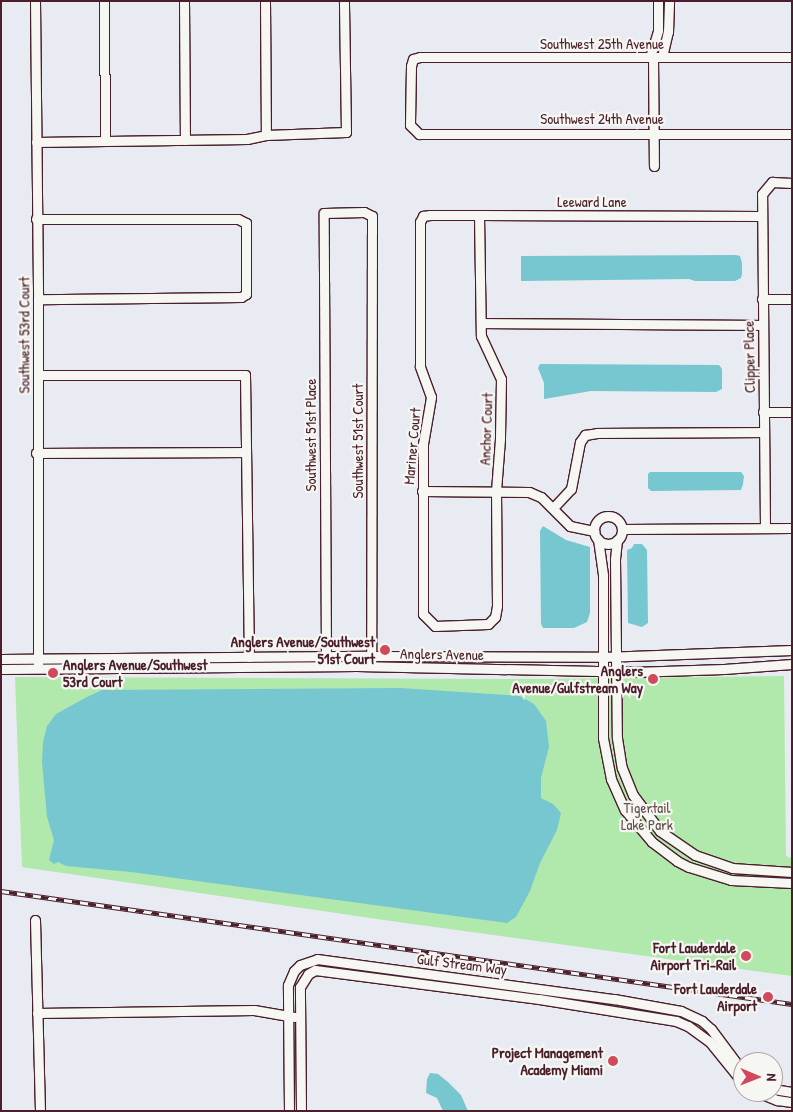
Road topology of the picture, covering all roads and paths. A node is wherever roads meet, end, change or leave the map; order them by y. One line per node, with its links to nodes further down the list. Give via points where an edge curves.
1 (35, 1): 16 (street, Southwest 53rd Court)
2 (104, 1): 14 (street)
3 (184, 1): 15 (street)
4 (265, 1): 13 (street)
5 (344, 1): 13 (street, via 346,132)
6 (658, 6): 7 (street); 8 (street)
7 (669, 6): 8 (street, via 668,32)
8 (655, 57): 9 (street, Southwest 25th Avenue); 10 (street, Southwest 25th Avenue, via 420,57 413,60 410,125); 11 (street)
9 (792, 57)
10 (414, 130): 11 (street, Southwest 24th Avenue, via 419,134)
11 (654, 133): 12 (street, Southwest 24th Avenue); 17 (street)
12 (792, 134)
13 (266, 135): 15 (street, via 247,139)
14 (105, 140): 15 (street); 16 (street)
15 (185, 140)
16 (36, 142): 23 (street, Southwest 53rd Court)
17 (654, 166)
18 (792, 183): 22 (street, Clipper Place, via 772,182 766,187 762,194)
19 (479, 215): 21 (street, Leeward Lane); 22 (street, Leeward Lane); 27 (street, Anchor Court)
20 (372, 216): 49 (street, Southwest 51st Court); 51 (street, Southwest 51st Place, via 364,212 324,213)
21 (423, 216): 35 (street, Mariner Court, via 420,222 420,366 431,397 423,444)
22 (761, 216): 25 (street, Clipper Place)
23 (36, 219): 24 (street, Southwest 53rd Court); 24 (street, via 238,219 246,223 246,294 241,297)
24 (38, 299): 29 (street, Southwest 53rd Court)
25 (762, 299): 26 (street); 28 (street, Clipper Place)
26 (792, 299)
27 (481, 323): 28 (street); 36 (street, Anchor Court, via 481,336 501,379)
28 (762, 325): 30 (street, Clipper Place)
29 (38, 375): 33 (street, Southwest 53rd Court); 34 (street, via 245,375)
30 (764, 412): 31 (street); 32 (street, Clipper Place)
31 (792, 412)
32 (764, 432): 37 (street, via 585,435 580,442 570,489); 38 (street, Clipper Place)
33 (36, 452): 34 (street); 55 (street, Southwest 53rd Court)
34 (246, 452): 50 (street)
35 (422, 491): 36 (street); 47 (street, Mariner Court, via 422,614 435,626 480,626)
36 (496, 491): 37 (street, via 529,492); 47 (street, Anchor Court)
37 (553, 508): 41 (street, via 570,526)
38 (764, 528): 39 (street); 40 (street)
39 (792, 528)
40 (622, 529): 41 (street, via 618,519 607,516 598,520); 42 (street)
41 (596, 535): 42 (street, via 606,544); 43 (street)
42 (617, 540): 44 (street)
43 (601, 566): 44 (street); 45 (street)
44 (615, 566): 46 (street)
45 (603, 593): 46 (street); 52 (street)
46 (615, 593): 53 (street)
47 (495, 617)
48 (792, 650): 53 (street, Anglers Avenue)
49 (372, 656): 51 (street, Anglers Avenue); 52 (street, Anglers Avenue); 57 (street, Southwest 51st Court)
50 (249, 657): 51 (street, Anglers Avenue); 55 (street, Anglers Avenue)
51 (326, 657)
52 (603, 657): 53 (street, Anglers Avenue); 60 (street)
53 (615, 657): 61 (street)
54 (1, 659): 55 (street, Anglers Avenue)
55 (38, 659): 59 (street, Southwest 53rd Court)
56 (792, 664): 61 (street, Anglers Avenue)
57 (372, 666): 59 (street, Anglers Avenue); 60 (street, Anglers Avenue)
58 (1, 669): 59 (street, Anglers Avenue)
59 (38, 669)
60 (604, 672): 61 (street, Anglers Avenue); 63 (street, via 603,738 607,765 621,802 642,832 677,861 703,872 744,881)
61 (616, 672): 62 (street, via 618,752 630,788 650,820 672,841 705,860 748,870)
62 (792, 872)
63 (792, 883)
64 (35, 920): 65 (street)
65 (37, 1013): 66 (street, via 254,1010); 70 (street)
66 (290, 1016): 67 (street); 68 (street, Gulf Stream Way, via 288,985 294,972 309,961 324,958 681,1011 711,1029); 71 (street, Gulf Stream Way)
67 (300, 1018): 69 (street, Gulf Stream Way, via 300,987 308,974 315,970 649,1016 688,1026 709,1041); 72 (street, Gulf Stream Way)
68 (733, 1059)
69 (733, 1071)
70 (40, 1111)
71 (289, 1111)
72 (301, 1111)

